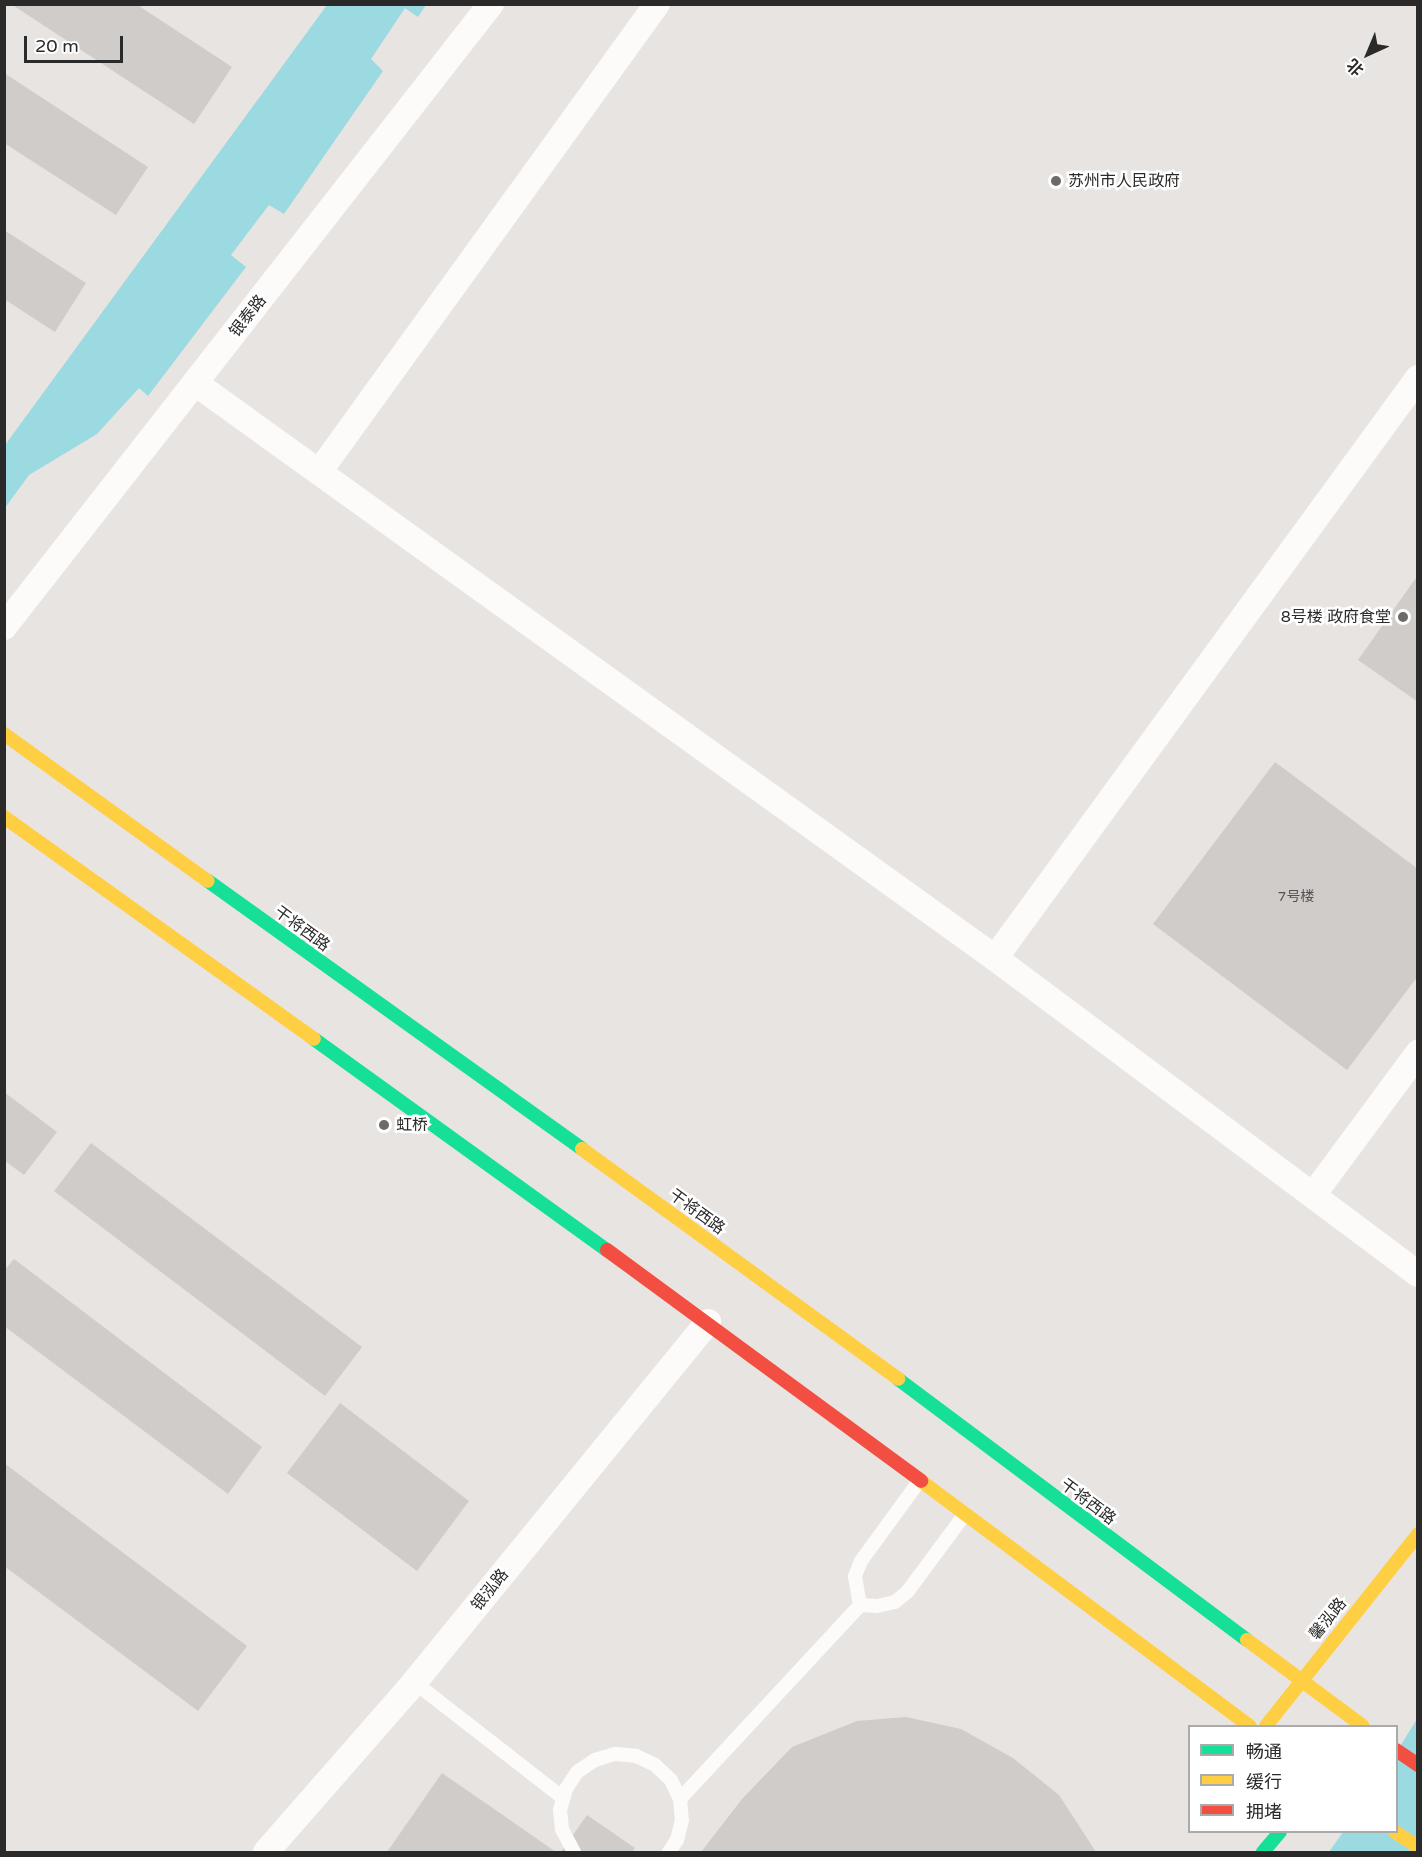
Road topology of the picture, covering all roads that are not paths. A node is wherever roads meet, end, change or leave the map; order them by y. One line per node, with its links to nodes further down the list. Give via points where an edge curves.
1 (491, 4): 4 (street, 银泰路)
2 (657, 4): 5 (street)
3 (1418, 378): 9 (street)
4 (195, 383): 5 (street); 6 (street, 银泰路)
5 (319, 472): 9 (street)
6 (4, 627)
7 (4, 734): 18 (main road, 干将西路, via 747,1268)
8 (4, 817): 13 (main road)
9 (995, 958): 11 (street)
10 (1418, 1053): 11 (street)
11 (1313, 1195): 12 (street)
12 (1418, 1274)
13 (708, 1322): 14 (main road); 19 (street, 银泓路)
14 (920, 1480): 15 (main road); 17 (lane, via 861,1561 855,1576)
15 (965, 1514): 17 (lane, via 908,1591 895,1602); 20 (main road)
16 (1418, 1534): 18 (main road, 馨泓路)
17 (860, 1605): 26 (lane)
18 (1300, 1680): 21 (main road, 馨泓路); 22 (main road, 干将西路)
19 (414, 1682): 25 (lane); 30 (street, 银泓路)
20 (1249, 1725)
21 (1267, 1725)
22 (1360, 1725)
23 (1398, 1751): 24 (main road)
24 (1418, 1765)
25 (563, 1798): 26 (lane, via 577,1772 595,1760 615,1754 636,1756 655,1765 671,1780); 31 (lane, via 562,1829)
26 (680, 1798): 32 (lane, via 682,1820)
27 (1279, 1833): 33 (main road)
28 (1397, 1833): 29 (main road)
29 (1418, 1847)
30 (266, 1852)
31 (574, 1852)
32 (669, 1852)
33 (1263, 1852)

